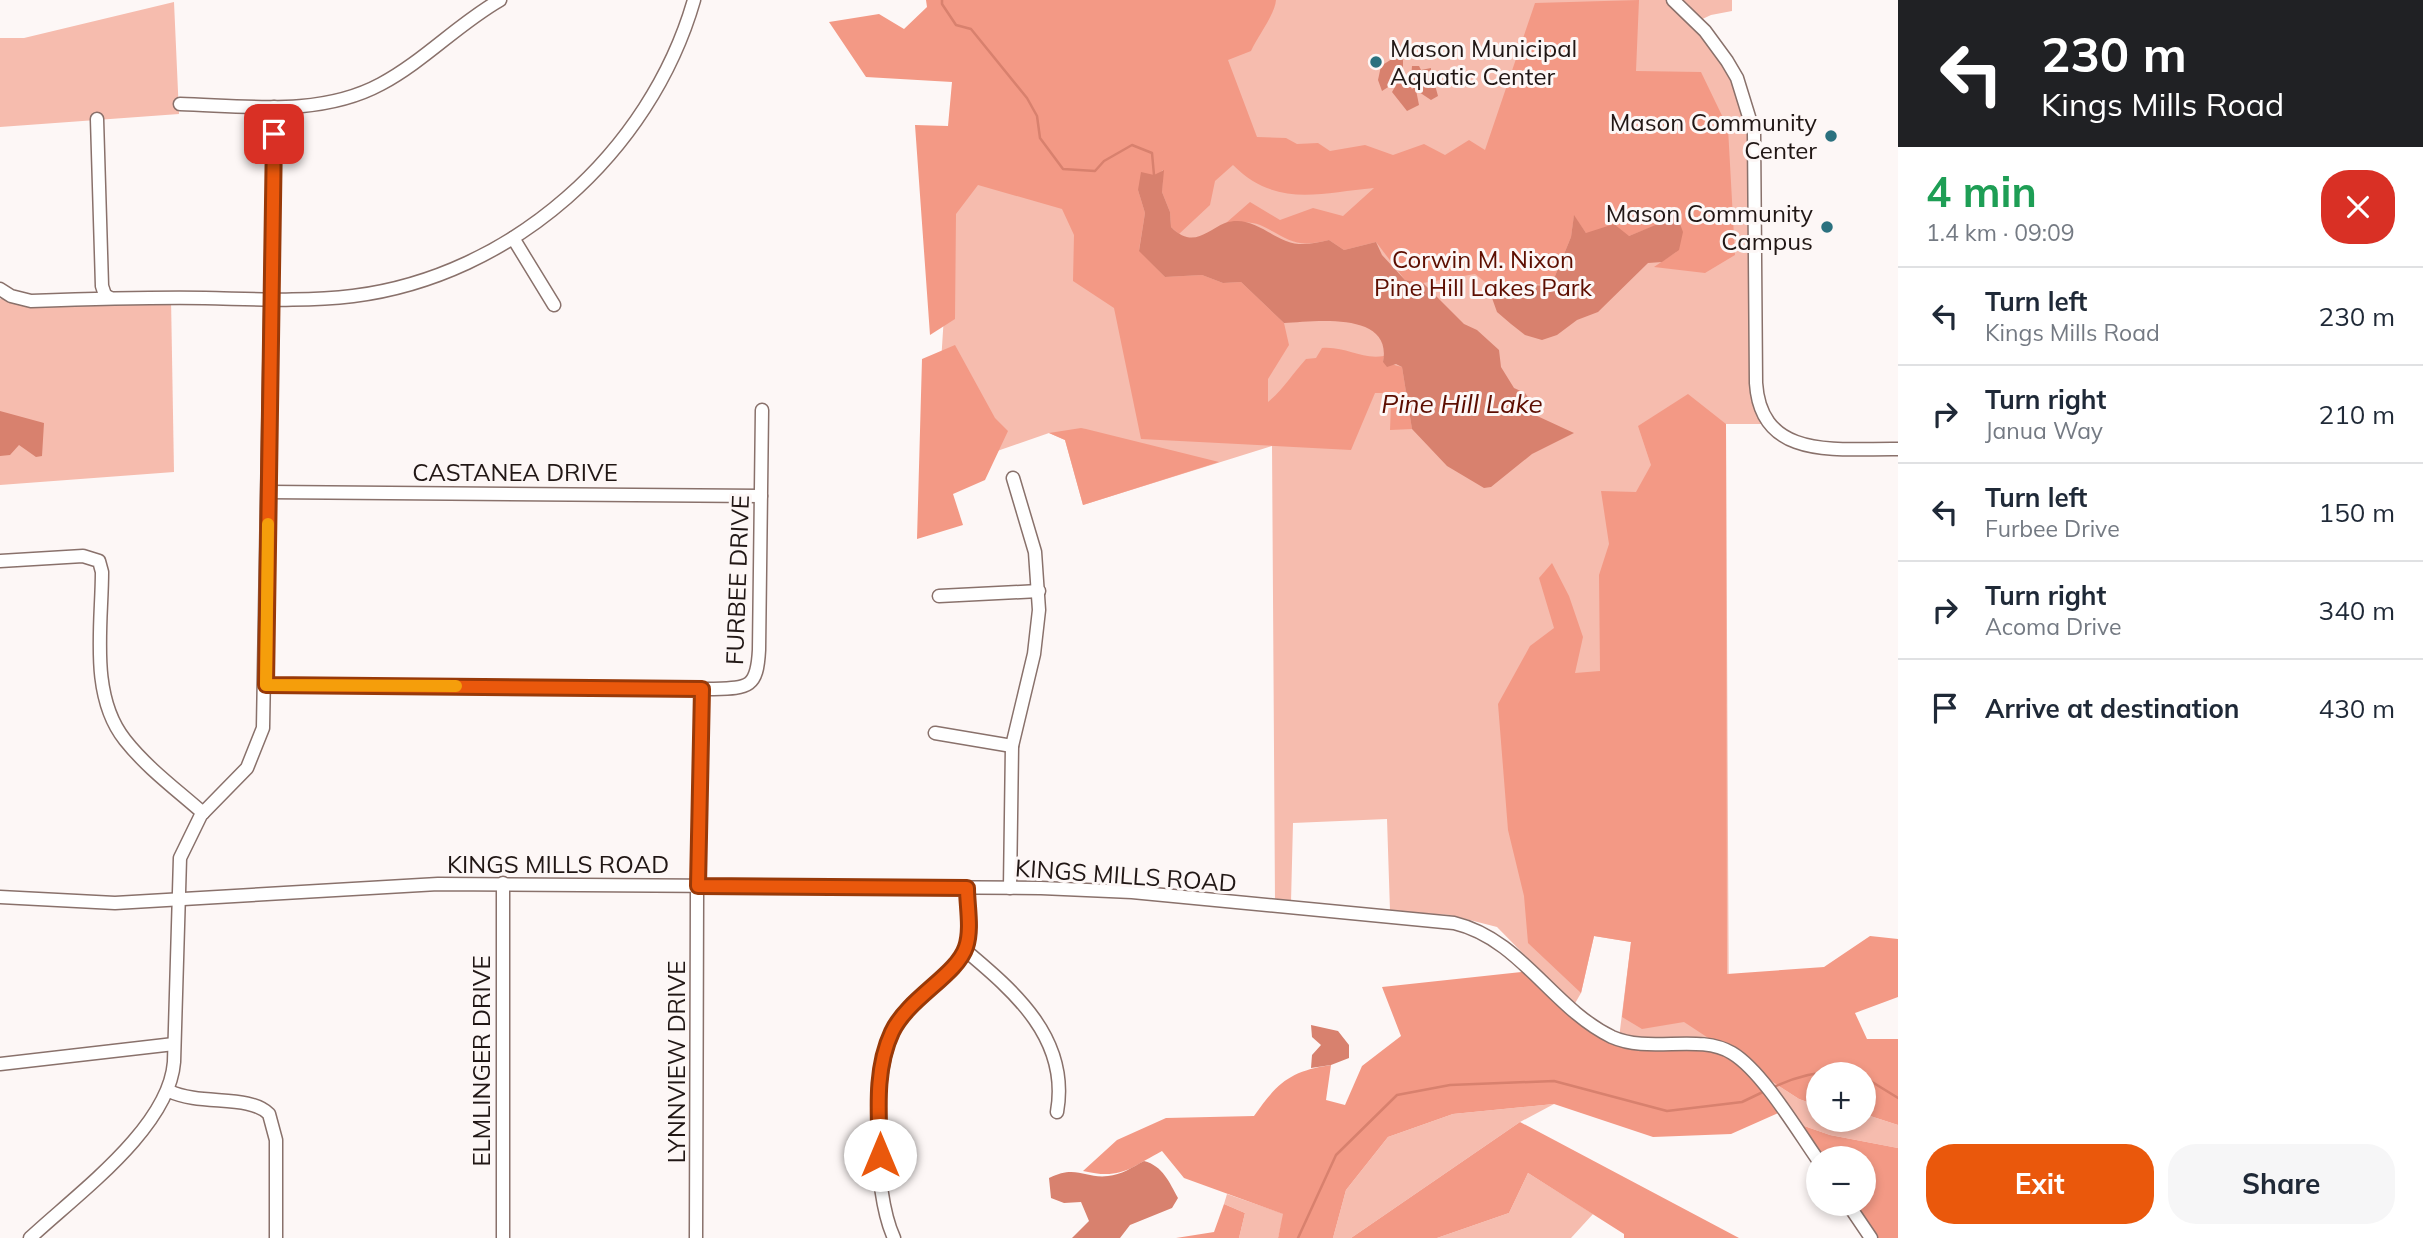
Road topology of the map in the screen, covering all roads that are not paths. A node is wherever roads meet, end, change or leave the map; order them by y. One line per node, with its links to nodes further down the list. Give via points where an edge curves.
1 (500, 0): 5 (street, via 365,92 328,104)
2 (694, 0): 7 (street, via 672,59 621,141 563,202)
3 (1672, 0): 13 (street, via 1705,31 1732,70 1754,133 1756,383 1761,411 1781,436 1797,443 1817,448)
4 (180, 104): 5 (street)
5 (274, 107): 10 (street)
6 (97, 119): 9 (street, via 102,286)
7 (513, 238): 10 (street, via 452,269 397,287 353,296); 11 (street)
8 (0, 289): 9 (street, via 24,300)
9 (110, 298): 10 (street)
10 (271, 299): 15 (street)
11 (554, 305)
12 (762, 410): 16 (street, FURBEE DRIVE)
13 (1898, 449)
14 (1013, 478): 18 (street, via 1035,552)
15 (268, 492): 16 (street, CASTANEA DRIVE); 20 (street)
16 (761, 496): 21 (street, FURBEE DRIVE, via 757,675 739,688)
17 (0, 561): 24 (street, via 83,556 99,561 102,673 111,715 140,757)
18 (1039, 591): 19 (street); 23 (street, via 1037,635)
19 (939, 596)
20 (266, 685): 21 (street, FURBEE DRIVE); 24 (street, via 263,728 255,752 241,777)
21 (702, 689): 26 (street, LYNNVIEW DRIVE)
22 (934, 733): 23 (street)
23 (1012, 746): 28 (street)
24 (203, 813): 30 (street, via 183,848)
25 (503, 883): 26 (street, KINGS MILLS ROAD); 30 (street, KINGS MILLS ROAD); 40 (street, ELMLINGER DRIVE)
26 (698, 886): 27 (street, KINGS MILLS ROAD); 41 (street, LYNNVIEW DRIVE)
27 (967, 888): 28 (street, KINGS MILLS ROAD); 31 (street)
28 (1010, 888): 36 (street, KINGS MILLS ROAD, via 1132,891 1471,927 1497,941 1572,1009 1613,1037 1640,1045 1716,1046 1732,1052 1752,1069)
29 (0, 897): 30 (street, KINGS MILLS ROAD)
30 (178, 901): 32 (street)
31 (965, 950): 35 (street, via 1024,1002 1043,1029 1058,1079); 42 (street, via 899,1020 882,1062 880,1178 882,1204)
32 (174, 1044): 33 (street); 34 (street)
33 (0, 1064)
34 (169, 1091): 38 (street, via 138,1137); 39 (street, via 194,1100 252,1103 269,1114 276,1140)
35 (1057, 1112)
36 (1808, 1146)
37 (1856, 1216): 43 (street)
38 (30, 1238)
39 (276, 1238)
40 (503, 1238)
41 (696, 1238)
42 (894, 1238)
43 (1871, 1238)

